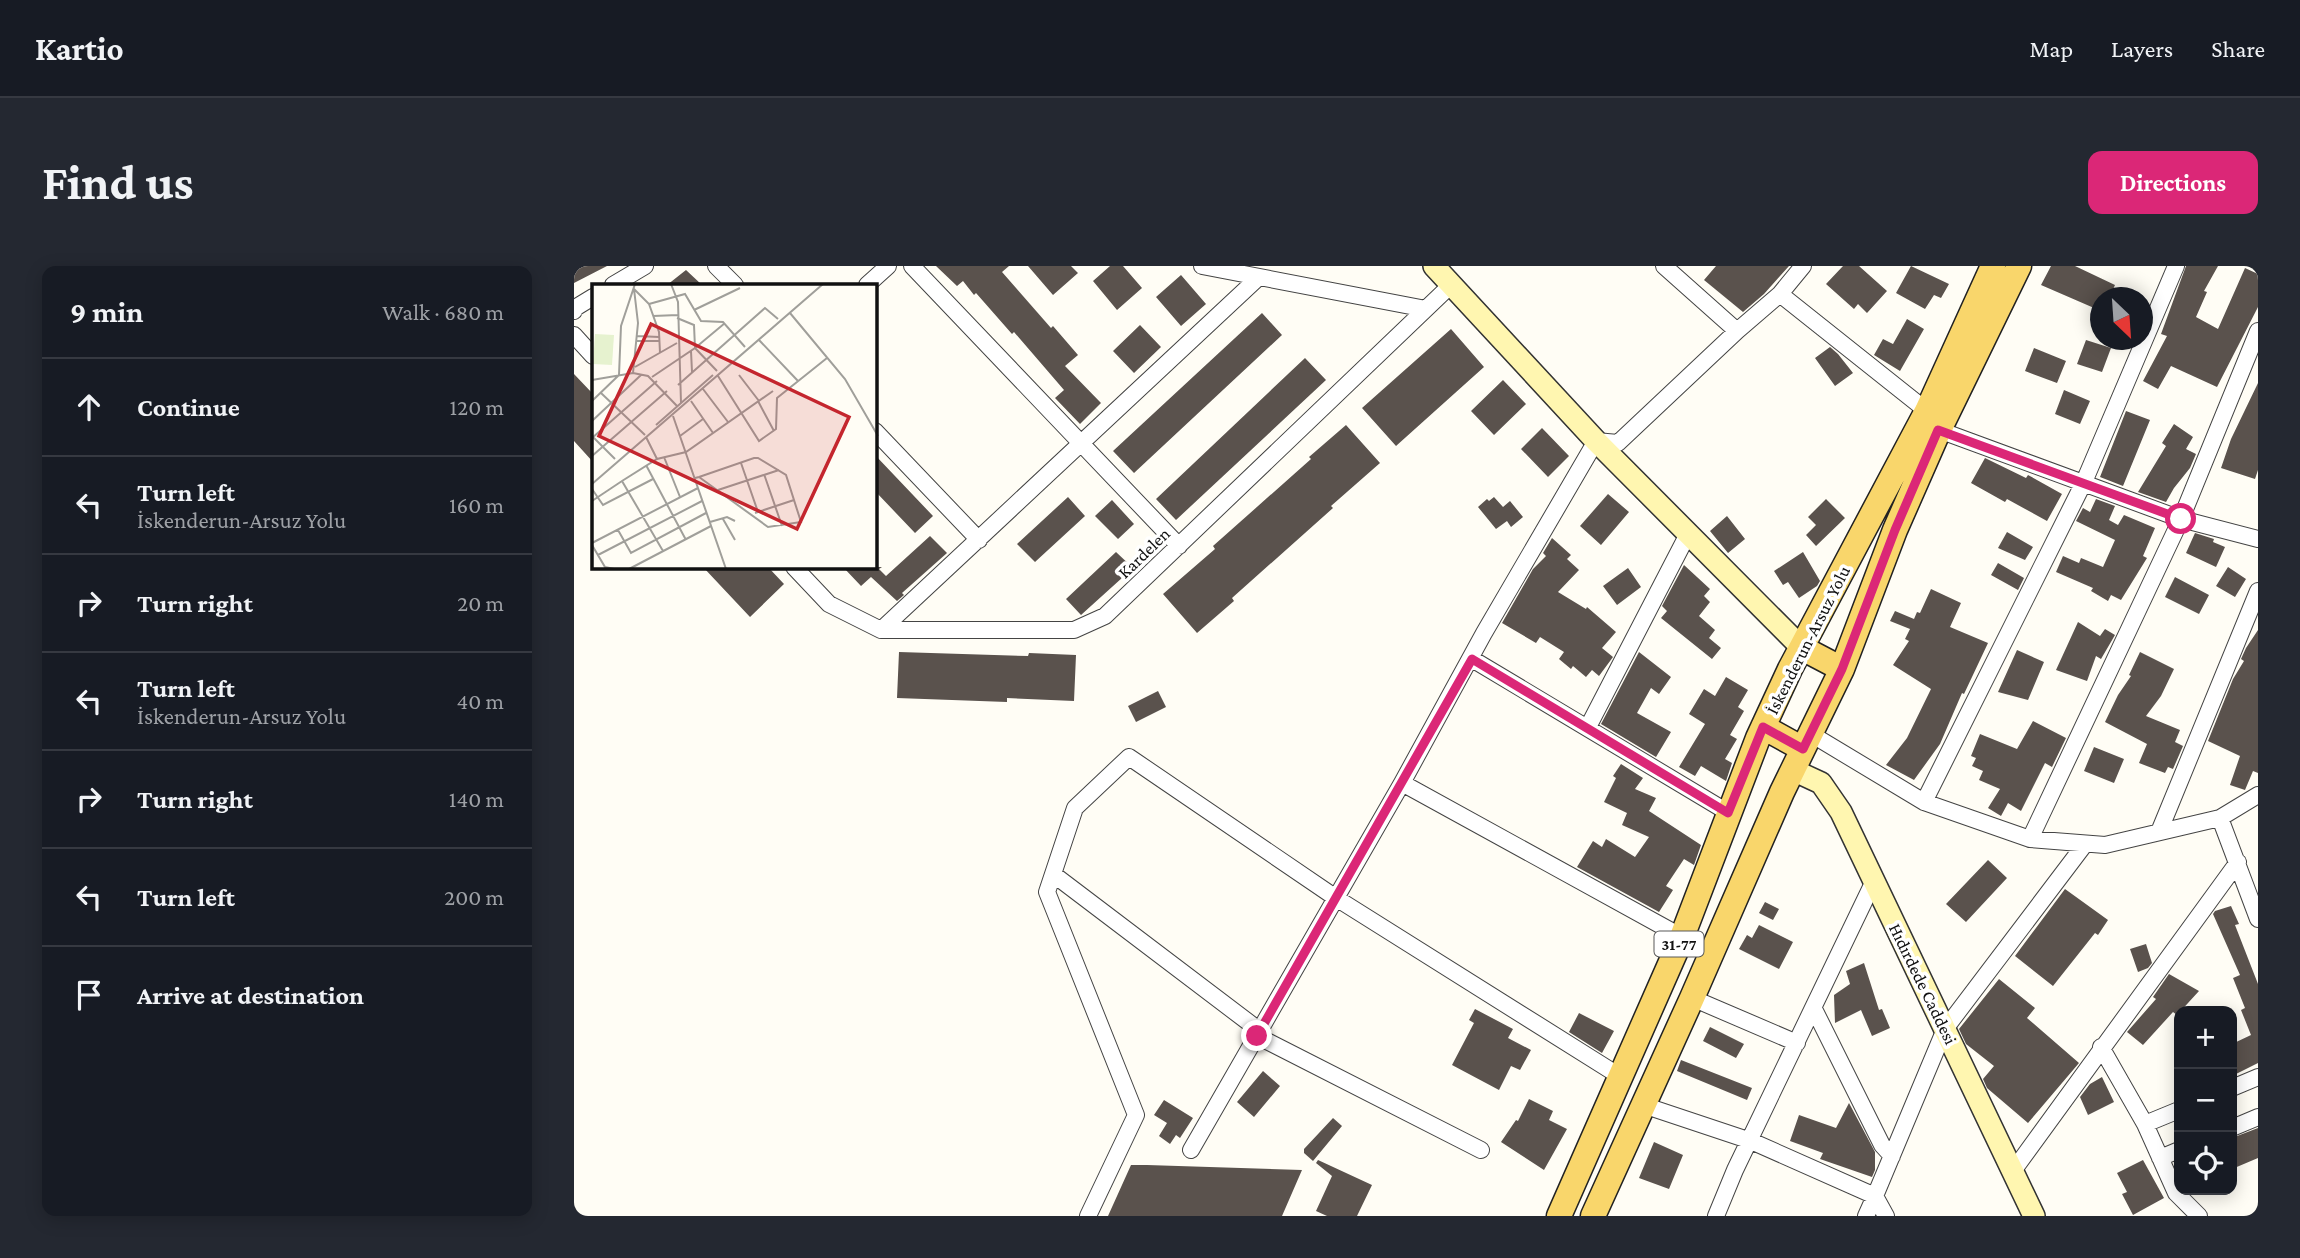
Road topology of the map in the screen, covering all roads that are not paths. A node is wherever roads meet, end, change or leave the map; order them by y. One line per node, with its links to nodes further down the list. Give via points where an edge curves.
1 (645, 266): 13 (street)
2 (716, 266): 14 (street)
3 (888, 266): 15 (street)
4 (912, 266): 28 (street)
5 (1202, 266): 12 (street)
6 (1434, 266): 16 (street)
7 (1664, 266): 21 (street)
8 (1802, 266): 17 (street)
9 (1993, 266): 25 (main road, İskenderun-Arsuz Yolu / 31-77)
10 (2019, 266): 25 (main road, İskenderun-Arsuz Yolu)
11 (2176, 266): 29 (street)
12 (1259, 277): 19 (street); 28 (street)
13 (615, 284)
14 (734, 284)
15 (868, 284)
16 (1452, 285): 19 (street, Kardelen); 27 (street)
17 (1780, 294): 21 (street); 25 (street)
18 (592, 298): 20 (street)
19 (1426, 309): 34 (street, Kardelen)
20 (574, 311)
21 (1737, 331): 27 (street, via 1618,443)
22 (2258, 331): 30 (street)
23 (574, 335): 24 (street)
24 (592, 355)
25 (1933, 421): 29 (street); 38 (main road, İskenderun-Arsuz Yolu / 31-77); 40 (main road, İskenderun-Arsuz Yolu)
26 (877, 433): 33 (street)
27 (1596, 440): 31 (street); 39 (street)
28 (1082, 443): 33 (street); 34 (street)
29 (2084, 482): 30 (street); 46 (street)
30 (2181, 519): 32 (street); 50 (street)
31 (1689, 532): 38 (street); 41 (street)
32 (2258, 539)
33 (979, 540): 37 (street)
34 (1178, 546): 37 (street, Kardelen, via 1105,616 1074,631)
35 (796, 569): 37 (street, Kardelen, via 829,604)
36 (2258, 591): 49 (street)
37 (881, 630)
38 (1802, 648): 40 (main road); 42 (main road, İskenderun-Arsuz Yolu / 31-77)
39 (1472, 659): 41 (street); 44 (street)
40 (1842, 669): 43 (main road, İskenderun-Arsuz Yolu)
41 (1588, 727): 47 (street)
42 (1763, 727): 43 (main road); 47 (main road, İskenderun-Arsuz Yolu / 31-77)
43 (1802, 751): 46 (street); 54 (street, Hıdırdede Caddesi, via 1840,812); 58 (main road, İskenderun-Arsuz Yolu)
44 (1402, 783): 55 (street); 57 (street)
45 (2258, 795): 48 (street)
46 (1924, 802): 50 (street)
47 (1728, 813): 57 (main road, İskenderun-Arsuz Yolu / 31-77)
48 (2220, 818): 49 (street); 52 (street)
49 (2159, 832): 51 (street, via 2105,845)
50 (2030, 839): 51 (street)
51 (2085, 844): 60 (street)
52 (2238, 862): 56 (street); 63 (street)
53 (1053, 874): 55 (street, via 1075,808 1129,757); 61 (street); 80 (street, via 1047,892 1136,1115)
54 (1874, 881): 59 (street); 60 (street, Hıdırdede Caddesi)
55 (1336, 898): 61 (street); 64 (street)
56 (2258, 919)
57 (1682, 937): 64 (main road, İskenderun-Arsuz Yolu / 31-77)
58 (1692, 998): 62 (street); 67 (main road, İskenderun-Arsuz Yolu)
59 (1814, 1009): 62 (street); 76 (street, via 1882,1145)
60 (1945, 1029): 76 (street); 78 (street, Hıdırdede Caddesi)
61 (1258, 1033): 73 (street); 74 (street)
62 (1797, 1043): 72 (street)
63 (2102, 1047): 70 (street); 78 (street)
64 (1621, 1077): 81 (main road, İskenderun-Arsuz Yolu / 31-77)
65 (2258, 1077): 66 (street)
66 (2237, 1086)
67 (1643, 1105): 72 (street); 82 (main road, İskenderun-Arsuz Yolu)
68 (2174, 1112): 70 (street)
69 (2258, 1117): 71 (street)
70 (2145, 1124): 77 (street)
71 (2237, 1126)
72 (1751, 1141): 79 (street); 83 (street)
73 (1191, 1150)
74 (1481, 1150)
75 (2174, 1152): 77 (street)
76 (1892, 1156): 79 (street)
77 (2160, 1158): 87 (street, via 2176,1193)
78 (2013, 1171): 86 (street, Hıdırdede Caddesi)
79 (1875, 1196): 84 (street); 85 (street)
80 (1088, 1216)
81 (1559, 1216)
82 (1593, 1216)
83 (1716, 1216)
84 (1866, 1216)
85 (1886, 1216)
86 (2034, 1216)
87 (2199, 1216)

